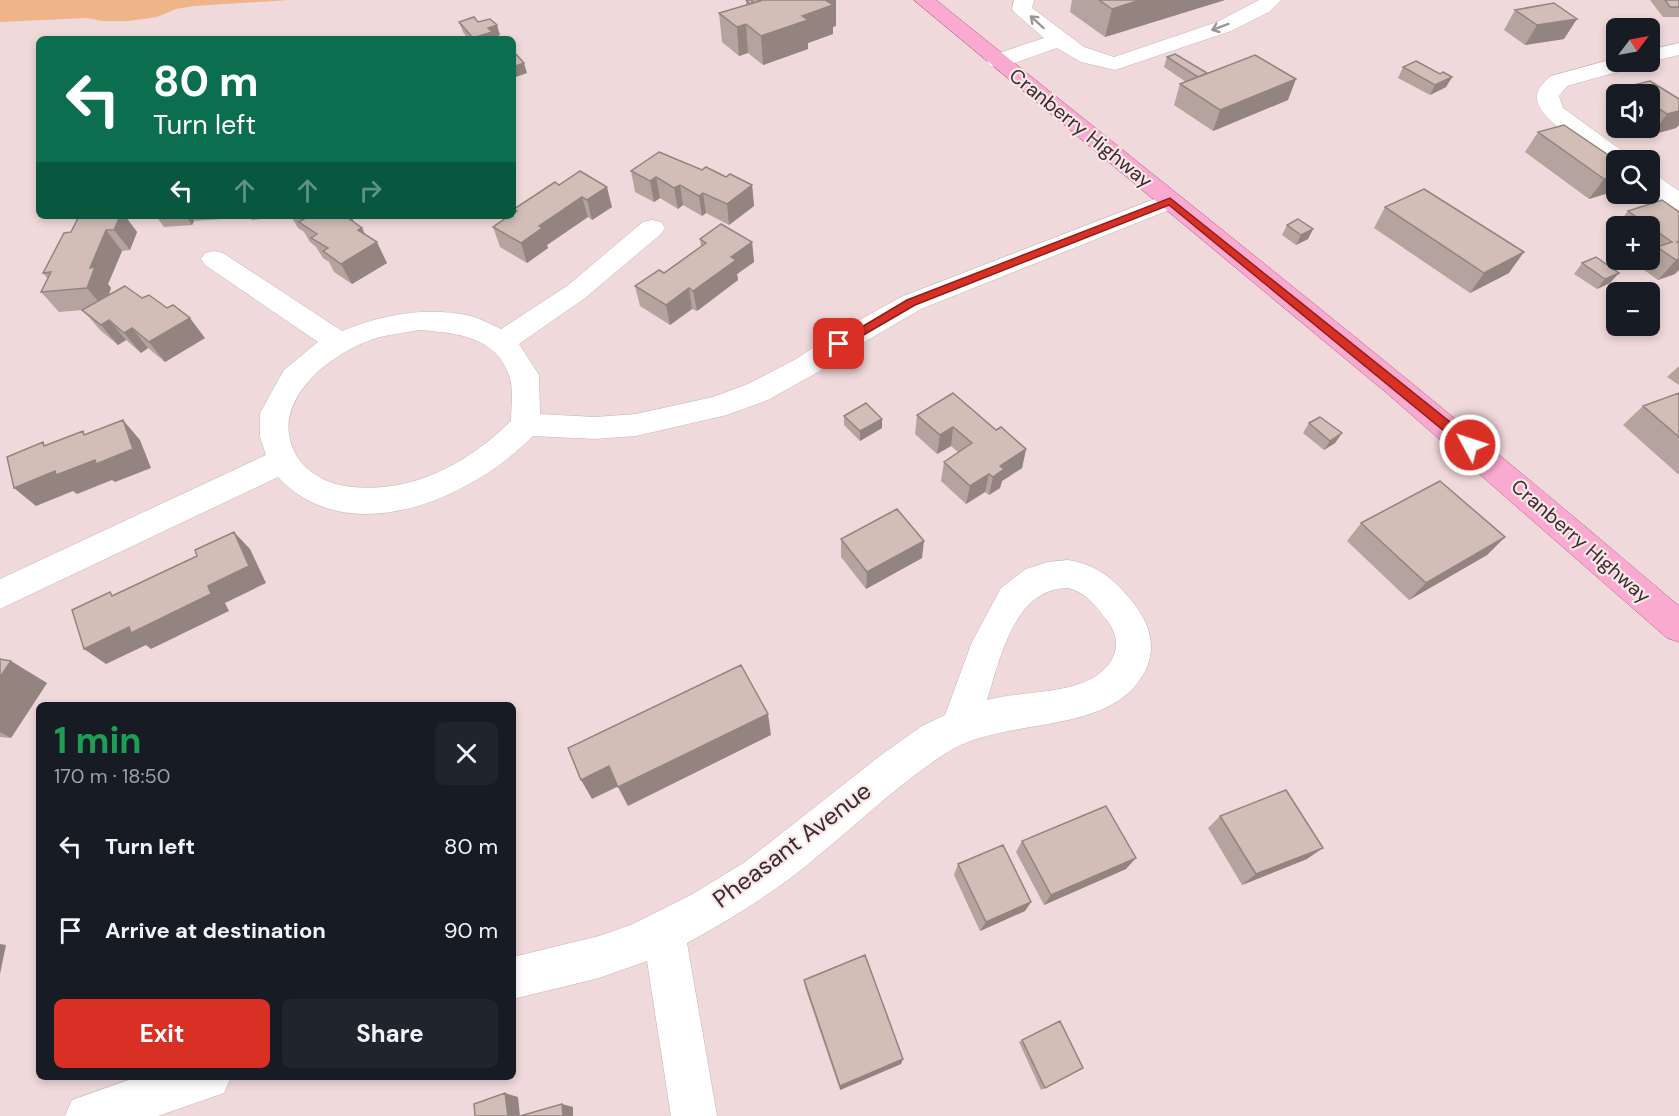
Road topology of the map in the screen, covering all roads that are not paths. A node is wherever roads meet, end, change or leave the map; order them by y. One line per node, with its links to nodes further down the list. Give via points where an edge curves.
1 (924, 0): 7 (main road, Cranberry Highway)
2 (1024, 0): 4 (street, one-way to 2, via 1022,9)
3 (1270, 0): 4 (street, one-way to 4, via 1267,6 1244,18 1115,64 1097,62)
4 (1059, 40): 7 (street)
5 (1679, 49): 6 (street)
6 (1660, 54)
7 (998, 61): 11 (main road, Cranberry Highway)
8 (1606, 68): 9 (street, via 1559,81 1546,94 1555,113)
9 (1606, 150)
10 (1660, 189): 12 (street)
11 (1170, 201): 17 (street, via 911,303 788,376 717,407 636,425 595,428); 20 (main road, Cranberry Highway, via 1390,378)
12 (1679, 202)
13 (652, 228): 15 (street, via 576,292)
14 (214, 259): 16 (street)
15 (502, 342): 16 (street, via 468,323 435,320 383,326); 17 (street, via 519,363 526,382 529,404)
16 (339, 343): 18 (street, via 304,369 280,401 274,426)
17 (525, 424): 18 (street, via 504,445 455,478 399,498 364,501 330,495 295,478)
18 (283, 461): 19 (street)
19 (0, 595)
20 (1679, 627)
21 (959, 727): 21 (street, Pheasant Avenue, via 1006,609 1033,581 1053,574 1088,579 1129,621 1135,643 1133,655 1121,677 1100,694 998,714); 22 (street, Pheasant Avenue, via 924,745 741,889)
22 (664, 934): 23 (street, Pheasant Avenue, via 601,957); 26 (street)
23 (516, 977)
24 (199, 1080): 25 (street)
25 (88, 1116)
26 (694, 1116)

